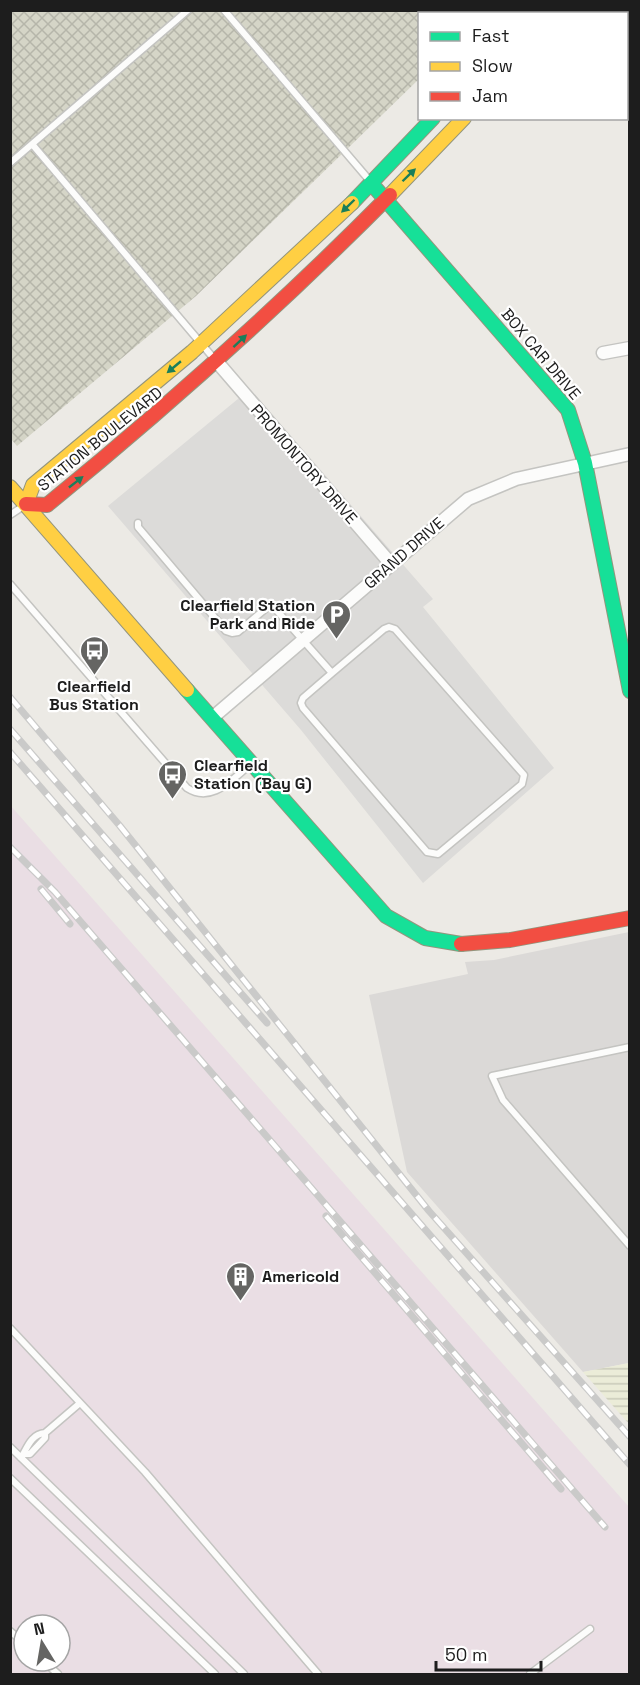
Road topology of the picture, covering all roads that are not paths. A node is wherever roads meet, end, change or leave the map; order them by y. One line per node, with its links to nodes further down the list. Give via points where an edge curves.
1 (188, 10): 5 (lane)
2 (224, 10): 7 (lane)
3 (430, 120): 7 (street, STATION BOULEVARD)
4 (462, 120): 8 (street, STATION BOULEVARD, one-way to 4)
5 (32, 144): 6 (lane); 9 (lane)
6 (10, 163)
7 (371, 183): 8 (street, BOX CAR DRIVE); 9 (street, STATION BOULEVARD, one-way to 9)
8 (385, 200): 12 (street, STATION BOULEVARD, one-way to 8); 14 (street, BOX CAR DRIVE, via 568,410)
9 (201, 344): 12 (lane); 16 (street, STATION BOULEVARD, one-way to 16, via 33,485)
10 (630, 348): 11 (street)
11 (603, 353)
12 (218, 363): 16 (street, STATION BOULEVARD, one-way to 12, via 47,505); 19 (street, PROMONTORY DRIVE)
13 (630, 454): 14 (street, GRAND DRIVE)
14 (585, 463): 19 (street, GRAND DRIVE, via 516,479 468,499); 23 (street, BOX CAR DRIVE)
15 (10, 487): 16 (street)
16 (26, 504): 17 (lane); 24 (street)
17 (10, 515)
18 (138, 523): 21 (lane, via 226,631 238,632 271,603)
19 (391, 564): 21 (street, GRAND DRIVE)
20 (10, 584): 25 (lane, via 187,788 201,794 216,792)
21 (303, 640): 22 (lane); 24 (street, GRAND DRIVE)
22 (332, 673): 22 (lane, via 303,698 303,708 427,852 438,854 522,784 524,775 395,629 384,629)
23 (630, 691)
24 (212, 718): 25 (street)
25 (251, 763): 26 (street, via 377,908 415,934 443,944 480,946)
26 (630, 918)
27 (630, 1047): 28 (lane, via 492,1076 503,1100)
28 (630, 1246)
29 (10, 1328): 30 (lane)
30 (80, 1403): 32 (lane, via 45,1433 30,1454); 37 (lane)
31 (10, 1447): 32 (lane)
32 (22, 1456): 36 (lane)
33 (10, 1478): 35 (lane)
34 (590, 1629): 38 (lane)
35 (215, 1674)
36 (244, 1674)
37 (318, 1674)
38 (530, 1674)

